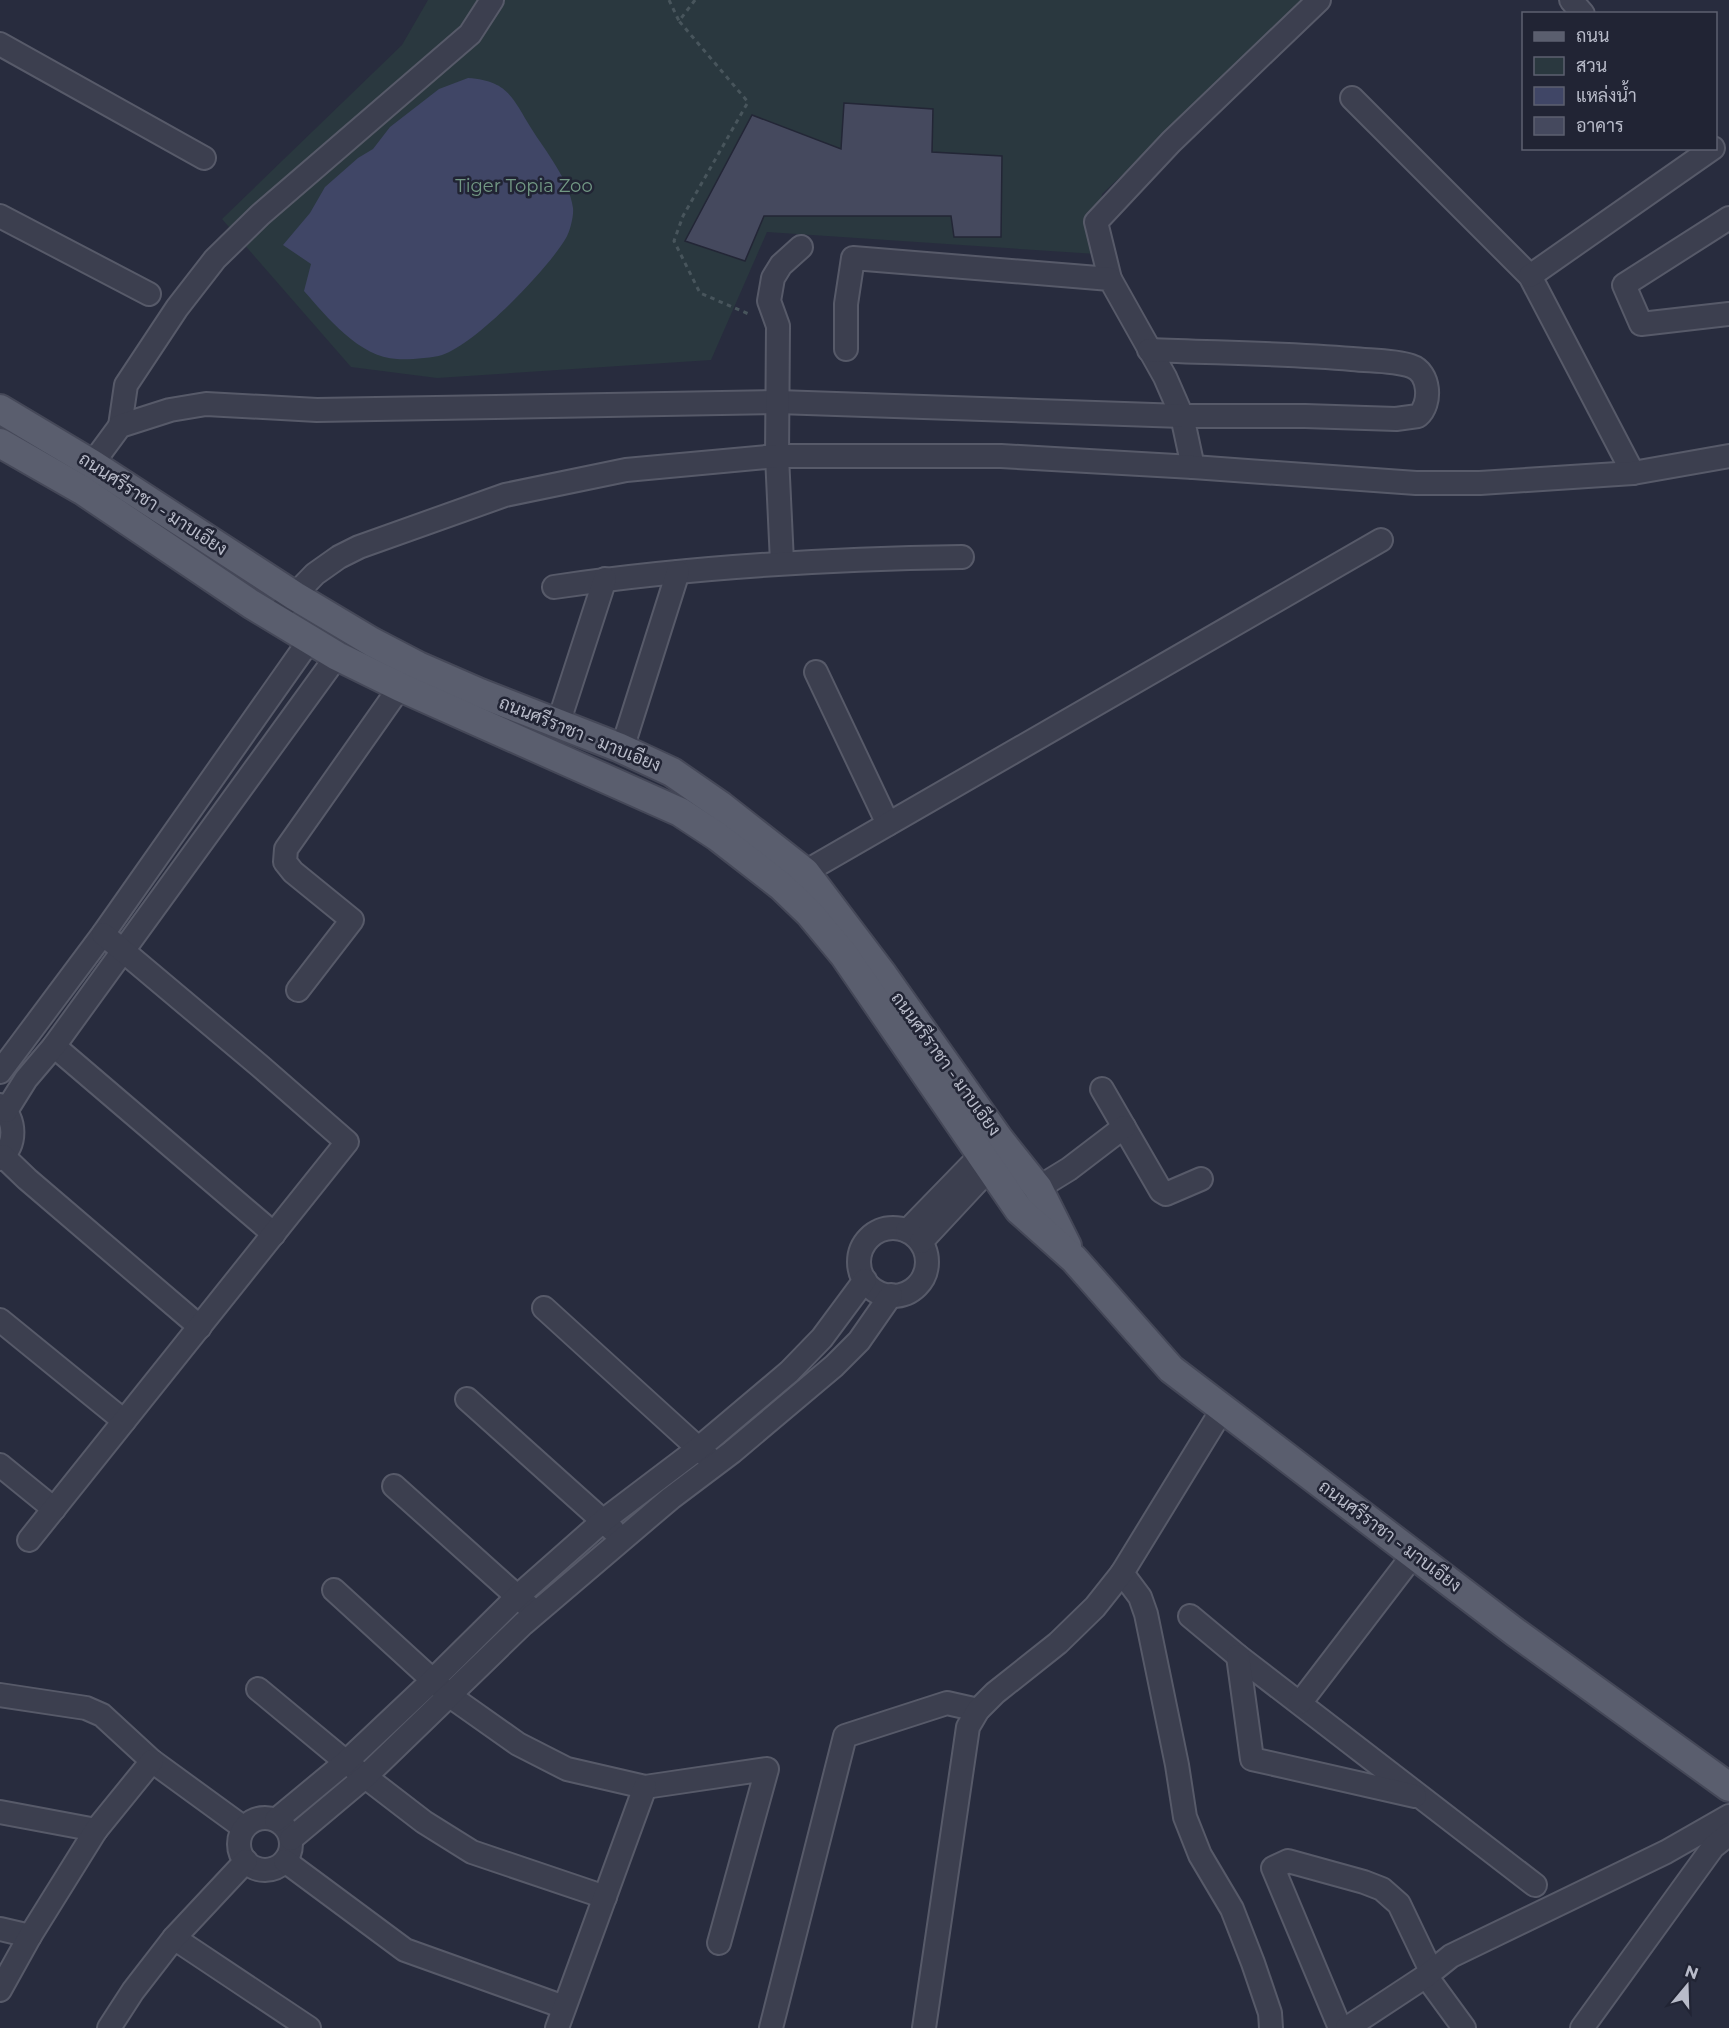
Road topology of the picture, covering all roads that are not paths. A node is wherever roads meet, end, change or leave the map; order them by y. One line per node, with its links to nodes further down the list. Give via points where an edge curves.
1 (492, 0): 21 (street, via 470,34 260,215 215,259 126,385)
2 (1319, 0): 13 (street, via 1171,142 1096,222)
3 (1572, 0): 4 (street)
4 (1581, 12)
5 (0, 44): 8 (street)
6 (1352, 98): 12 (street)
7 (1708, 150): 12 (street)
8 (204, 159)
9 (0, 216): 14 (street)
10 (1729, 218): 15 (street, via 1624,285 1641,324)
11 (801, 247): 18 (street, via 781,265 770,289 769,301 778,326)
12 (1530, 276): 26 (street)
13 (1110, 279): 16 (street, via 853,258 846,304); 17 (street)
14 (149, 294)
15 (1729, 314)
16 (846, 349)
17 (1149, 350): 20 (street); 20 (street, via 1404,364 1420,370 1426,382 1423,410 1411,418)
18 (778, 402): 20 (street); 21 (street, via 317,410 206,404 170,410); 23 (street)
19 (0, 409): 27 (main road, ถนนศรีราชา - มาบเอียง)
20 (1182, 416): 25 (street)
21 (120, 426): 27 (street)
22 (0, 443): 27 (main road, ถนนศรีราชา - มาบเอียง)
23 (777, 456): 25 (street, via 1001,456); 30 (street); 34 (street, via 626,470 505,495 339,557 315,574)
24 (1729, 456): 26 (street)
25 (1193, 467): 26 (street, via 1416,483)
26 (1633, 473)
27 (87, 477): 34 (main road, ถนนศรีราชา - มาบเอียง); 35 (main road, ถนนศรีราชา - มาบเอียง)
28 (1381, 540): 42 (street)
29 (962, 557): 30 (street)
30 (782, 562): 31 (street)
31 (678, 572): 32 (street); 41 (street)
32 (605, 579): 33 (street); 40 (street)
33 (554, 587)
34 (295, 596): 35 (street); 40 (main road, ถนนศรีราชา - มาบเอียง, via 418,666)
35 (272, 617): 36 (main road, ถนนศรีราชา - มาบเอียง)
36 (309, 641): 37 (main road, ถนนศรีราชา - มาบเอียง); 44 (street)
37 (337, 657): 39 (main road, ถนนศรีราชา - มาบเอียง); 45 (street)
38 (816, 672): 42 (street)
39 (400, 687): 46 (street, via 286,849 285,862 293,872 352,920); 52 (main road, ถนนศรีราชา - มาบเอียง, via 680,812 781,886 844,955)
40 (558, 724): 41 (main road, ถนนศรีราชา - มาบเอียง)
41 (622, 749): 43 (main road, ถนนศรีราชา - มาบเอียง, via 693,786)
42 (888, 824): 43 (street)
43 (805, 872): 52 (main road, ถนนศรีราชา - มาบเอียง, via 883,975)
44 (103, 934): 45 (street); 48 (street)
45 (123, 951): 47 (street); 56 (street, via 347,1142)
46 (298, 990)
47 (54, 1046): 50 (street); 56 (street)
48 (0, 1072)
49 (1102, 1089): 51 (street)
50 (3, 1108): 53 (street, via 13,1130 12,1142)
51 (1124, 1127): 54 (street, via 1164,1193); 55 (street)
52 (994, 1154): 55 (main road, ถนนศรีราชา - มาบเอียง); 57 (street); 58 (main road, ถนนศรีราชา - มาบเอียง, via 1018,1210)
53 (2, 1158): 63 (street)
54 (1201, 1179)
55 (1038, 1188): 58 (main road, ถนนศรีราชา - มาบเอียง)
56 (274, 1234): 63 (street)
57 (914, 1237): 59 (street, via 892,1228 866,1242 860,1261); 60 (street, via 927,1253 925,1273 912,1290)
58 (1074, 1259): 67 (main road, ถนนศรีราชา - มาบเอียง, via 1171,1369)
59 (865, 1280): 60 (street, via 880,1293); 64 (street)
60 (891, 1295): 65 (street)
61 (544, 1308): 69 (street)
62 (0, 1320): 68 (street)
63 (200, 1327): 68 (street)
64 (822, 1338): 65 (street); 69 (street, via 789,1372)
65 (844, 1356): 70 (street)
66 (467, 1399): 74 (street)
67 (1222, 1410): 77 (main road, ถนนศรีราชา - มาบเอียง); 78 (street)
68 (124, 1421): 73 (street)
69 (699, 1448): 70 (street); 74 (street)
70 (715, 1464): 75 (street)
71 (0, 1465): 73 (street)
72 (394, 1486): 80 (street)
73 (54, 1509): 76 (street)
74 (604, 1520): 75 (street); 80 (street)
75 (621, 1539): 81 (street)
76 (29, 1540)
77 (1414, 1554): 88 (street); 94 (main road, ถนนศรีราชา - มาบเอียง)
78 (1122, 1573): 89 (street, via 1059,1643); 117 (street, via 1140,1597 1146,1614 1185,1817 1200,1855 1232,1909 1270,2013)
79 (334, 1590): 84 (street)
80 (518, 1596): 81 (street); 84 (street)
81 (536, 1613): 87 (street)
82 (1191, 1616): 83 (street)
83 (1238, 1656): 88 (street); 95 (street, via 1252,1759)
84 (432, 1681): 87 (street); 91 (street)
85 (258, 1689): 91 (street)
86 (0, 1695): 90 (street, via 86,1708 102,1715)
87 (450, 1696): 92 (street); 93 (street, via 518,1744 567,1769)
88 (1300, 1703): 95 (street)
89 (978, 1710): 115 (street, via 946,1703 845,1736); 116 (street, via 968,1727)
90 (152, 1761): 99 (street); 100 (street)
91 (346, 1762): 92 (street); 98 (street)
92 (366, 1776): 102 (street); 105 (street, via 424,1822 472,1852)
93 (645, 1787): 105 (street); 109 (street, via 767,1769)
94 (1729, 1787)
95 (1422, 1798): 104 (street)
96 (0, 1812): 100 (street)
97 (1729, 1816): 110 (street, via 1666,1852 1451,1956)
98 (276, 1820): 99 (street, via 258,1818); 102 (street, via 288,1831)
99 (244, 1828): 103 (street, via 239,1849)
100 (96, 1830): 107 (street)
101 (1729, 1833): 121 (street, via 1713,1847)
102 (288, 1850): 103 (street, via 278,1866 261,1870); 112 (street, via 405,1950)
103 (246, 1861): 108 (street)
104 (1535, 1885)
105 (605, 1897): 112 (street)
106 (0, 1929): 107 (street)
107 (30, 1936): 111 (street)
108 (174, 1938): 113 (street); 114 (street)
109 (719, 1943)
110 (1428, 1974): 118 (street, via 1399,1904 1382,1889 1288,1861 1273,1868); 119 (street); 120 (street)
111 (0, 1990)
112 (560, 2018)
113 (109, 2028)
114 (309, 2028)
115 (771, 2028)
116 (924, 2028)
117 (1271, 2028)
118 (1340, 2028)
119 (1347, 2028)
120 (1464, 2028)
121 (1582, 2028)

